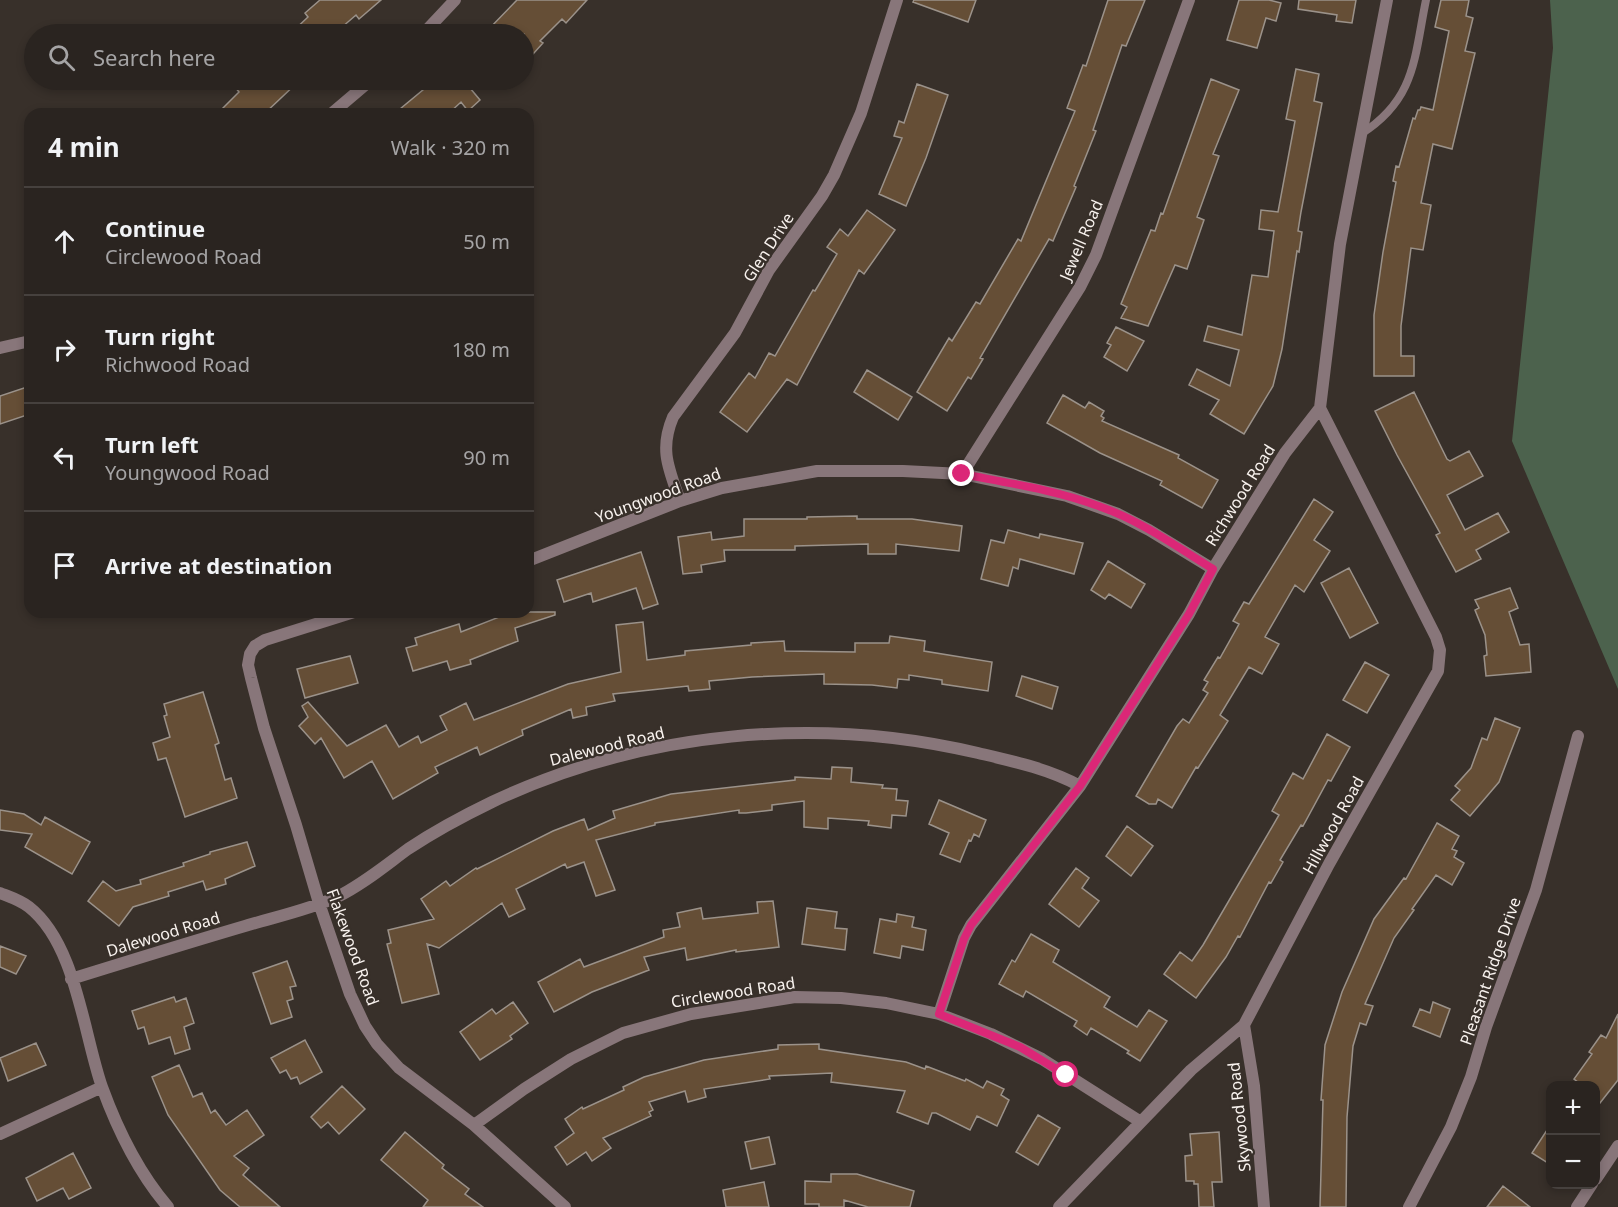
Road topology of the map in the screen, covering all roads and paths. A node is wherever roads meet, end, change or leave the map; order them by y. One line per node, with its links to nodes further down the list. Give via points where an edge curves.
1 (455, 0): 6 (street)
2 (897, 0): 14 (street, Glen Drive, via 861,113 834,175 769,270 735,333 667,430 664,447)
3 (1190, 0): 13 (street, Jewell Road, via 1096,255 1080,287)
4 (1387, 0): 9 (street)
5 (1425, 0): 9 (lane, via 1408,83 1382,119)
6 (432, 24)
7 (359, 90): 8 (street)
8 (338, 108)
9 (1361, 134): 12 (street, via 1340,244)
10 (24, 342): 11 (street)
11 (0, 348)
12 (1320, 408): 16 (street, Richwood Road, via 1285,453); 24 (street, Hillwood Road, via 1436,637 1440,664)
13 (962, 474): 14 (street, Youngwood Road, via 808,472 722,488); 16 (street, Youngwood Road, via 1101,507 1149,530)
14 (680, 501): 15 (street, Youngwood Road)
15 (534, 559)
16 (1213, 569): 19 (street, Richwood Road, via 1189,614)
17 (335, 618): 21 (street, Flakewood Road, via 265,640 255,646 248,665)
18 (1578, 736): 36 (street, Pleasant Ridge Drive, via 1536,890 1472,1077)
19 (1080, 786): 21 (street, Dalewood Road, via 1064,777 1002,759 877,735 730,737 587,765 526,787 457,819 338,896); 23 (street, Richwood Road, via 971,925)
20 (0, 893): 22 (street, via 28,906 45,924 60,947)
21 (319, 903): 22 (street, Dalewood Road); 27 (street, Flakewood Road, via 350,993 371,1035 399,1068)
22 (71, 979): 25 (street)
23 (939, 1014): 26 (street, Circlewood Road, via 1042,1059); 27 (street, Circlewood Road, via 886,1004 816,998 762,1001 691,1014 597,1046 524,1089)
24 (1244, 1025): 26 (street, Hillwood Road, via 1191,1070); 35 (street, Skywood Road, via 1254,1086)
25 (102, 1087): 28 (street); 32 (street, via 140,1170)
26 (1141, 1122): 34 (street, Hillwood Road)
27 (474, 1125): 33 (street, Flakewood Road)
28 (0, 1134)
29 (1618, 1146): 30 (street)
30 (1600, 1173)
31 (1589, 1189): 37 (street)
32 (168, 1207)
33 (565, 1207)
34 (1059, 1207)
35 (1264, 1207)
36 (1409, 1207)
37 (1577, 1207)

